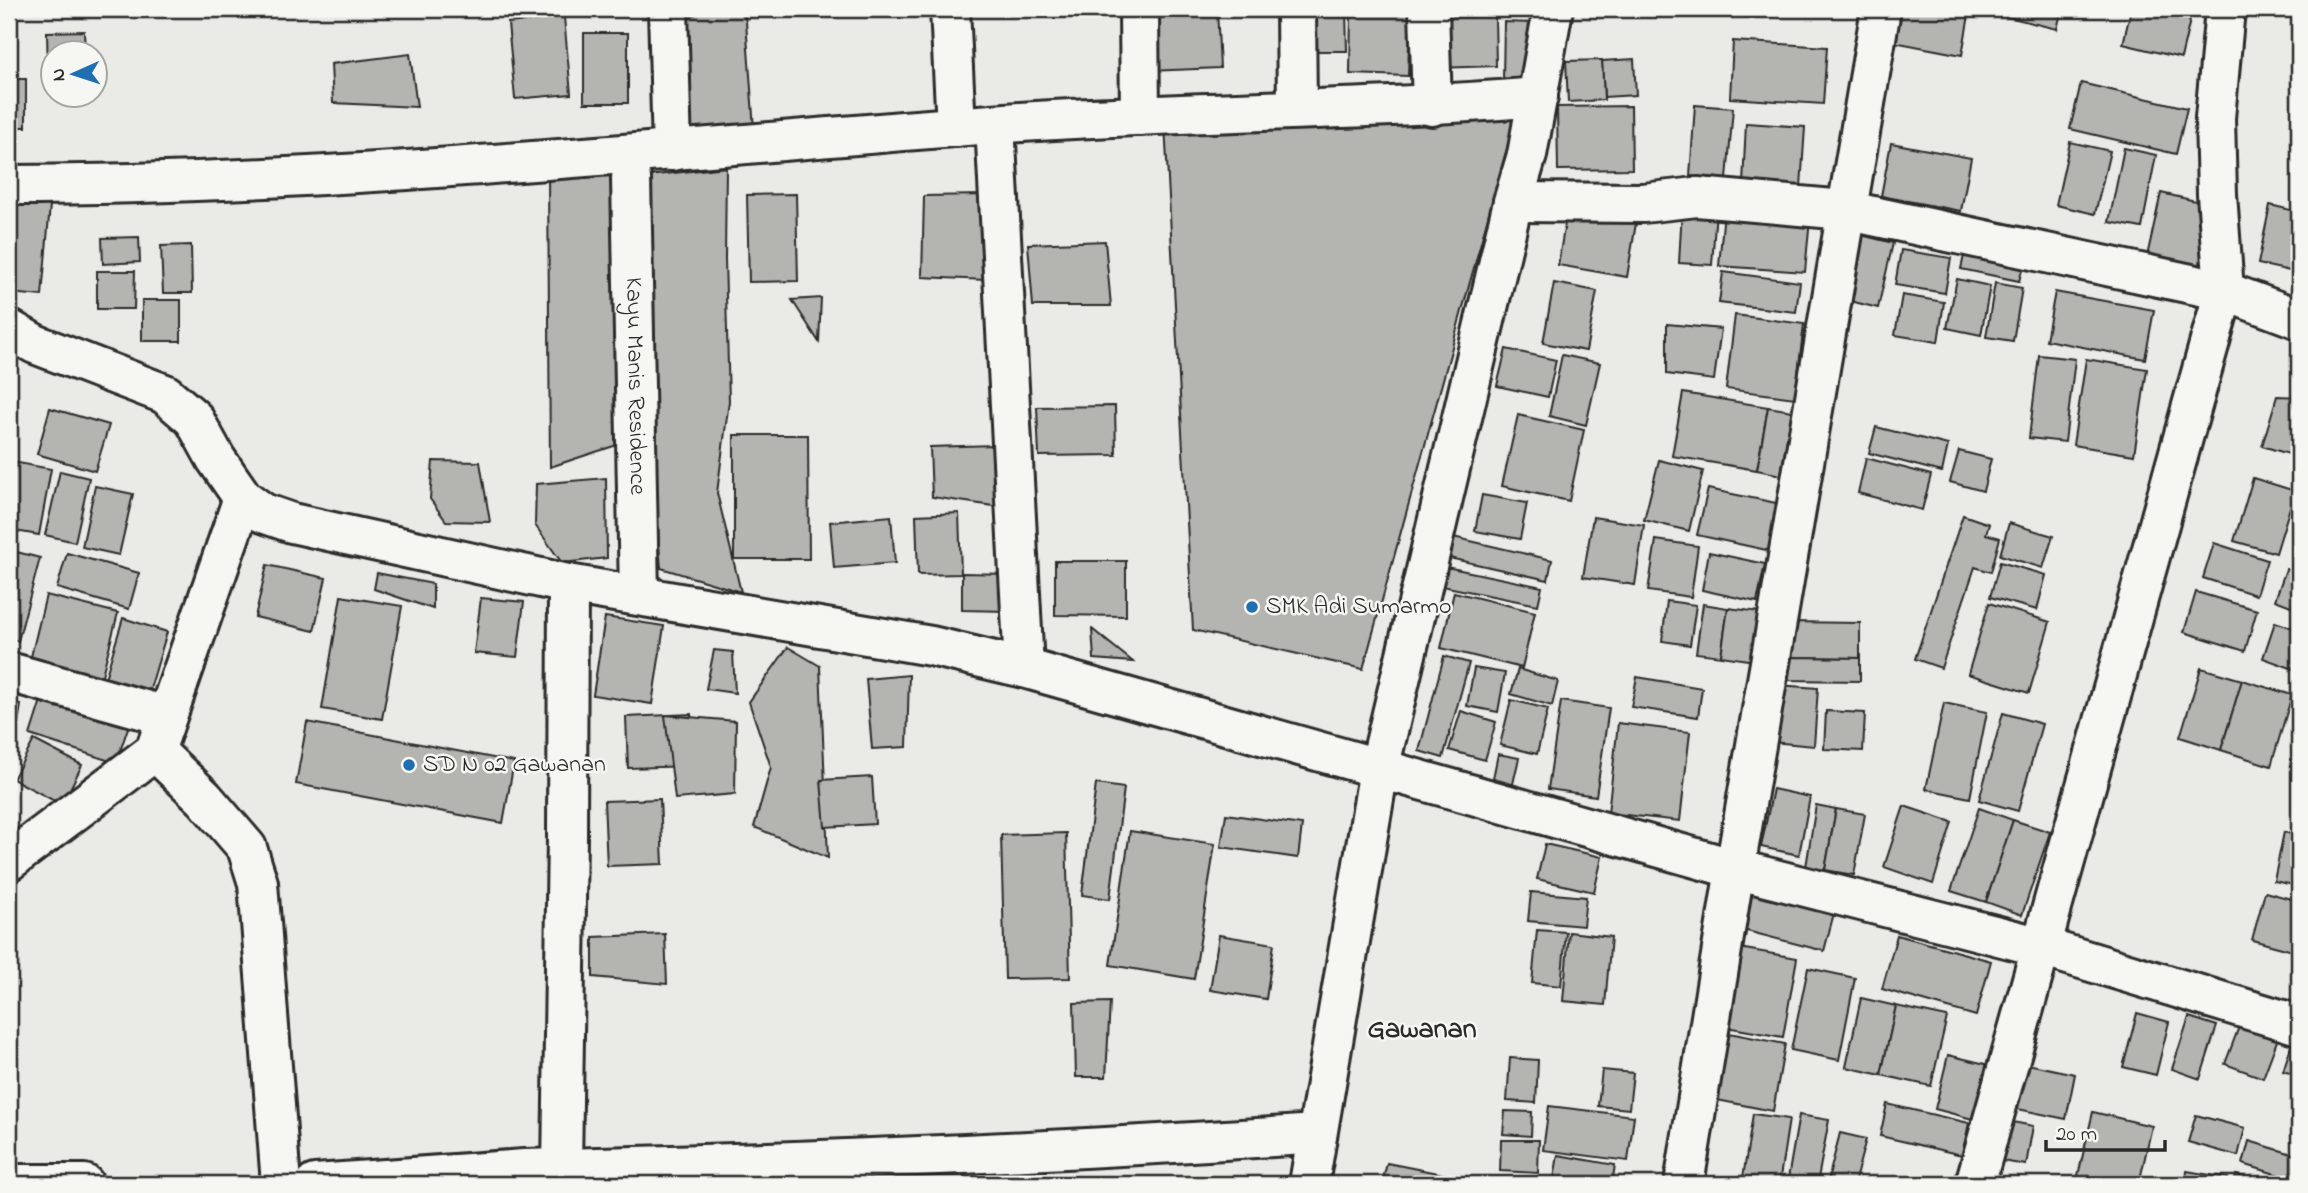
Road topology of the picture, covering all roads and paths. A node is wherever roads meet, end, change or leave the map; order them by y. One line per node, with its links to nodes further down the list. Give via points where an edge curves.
1 (668, 9): 15 (street)
2 (950, 9): 14 (street)
3 (1139, 9): 12 (street)
4 (1296, 9): 11 (street)
5 (1429, 9): 10 (street)
6 (1553, 9): 9 (street)
7 (1881, 9): 19 (street)
8 (2225, 9): 20 (street, via 2215,118)
9 (1538, 97): 10 (street); 18 (street)
10 (1432, 106): 11 (street)
11 (1297, 109): 12 (street)
12 (1140, 116): 13 (street)
13 (995, 124): 14 (street); 26 (street)
14 (956, 127): 15 (street)
15 (672, 151): 17 (street, via 247,180)
16 (631, 178): 25 (street, Kayu Manis Residence)
17 (9, 185)
18 (1513, 202): 19 (street, via 1643,203 1697,197); 29 (street)
19 (1845, 210): 20 (street); 31 (street)
20 (2224, 291): 21 (street); 32 (street)
21 (2299, 319)
22 (9, 329): 23 (street, via 35,344 165,394 194,419)
23 (243, 498): 24 (street, via 262,513 292,523); 28 (street)
24 (568, 584): 25 (street); 35 (street)
25 (639, 594): 26 (street)
26 (1024, 667): 29 (street)
27 (9, 672): 28 (street)
28 (161, 734): 30 (street); 39 (street, via 204,798 247,848 258,883)
29 (1379, 769): 31 (street); 34 (street)
30 (9, 861)
31 (1735, 869): 32 (street); 42 (street)
32 (2042, 947): 33 (street); 43 (street)
33 (2299, 1025)
34 (1317, 1134): 35 (street, via 751,1163); 41 (street)
35 (562, 1168): 36 (street)
36 (379, 1182): 40 (street)
37 (9, 1184): 38 (street)
38 (84, 1184)
39 (281, 1184)
40 (316, 1184)
41 (1309, 1184)
42 (1684, 1184)
43 (1975, 1184)

